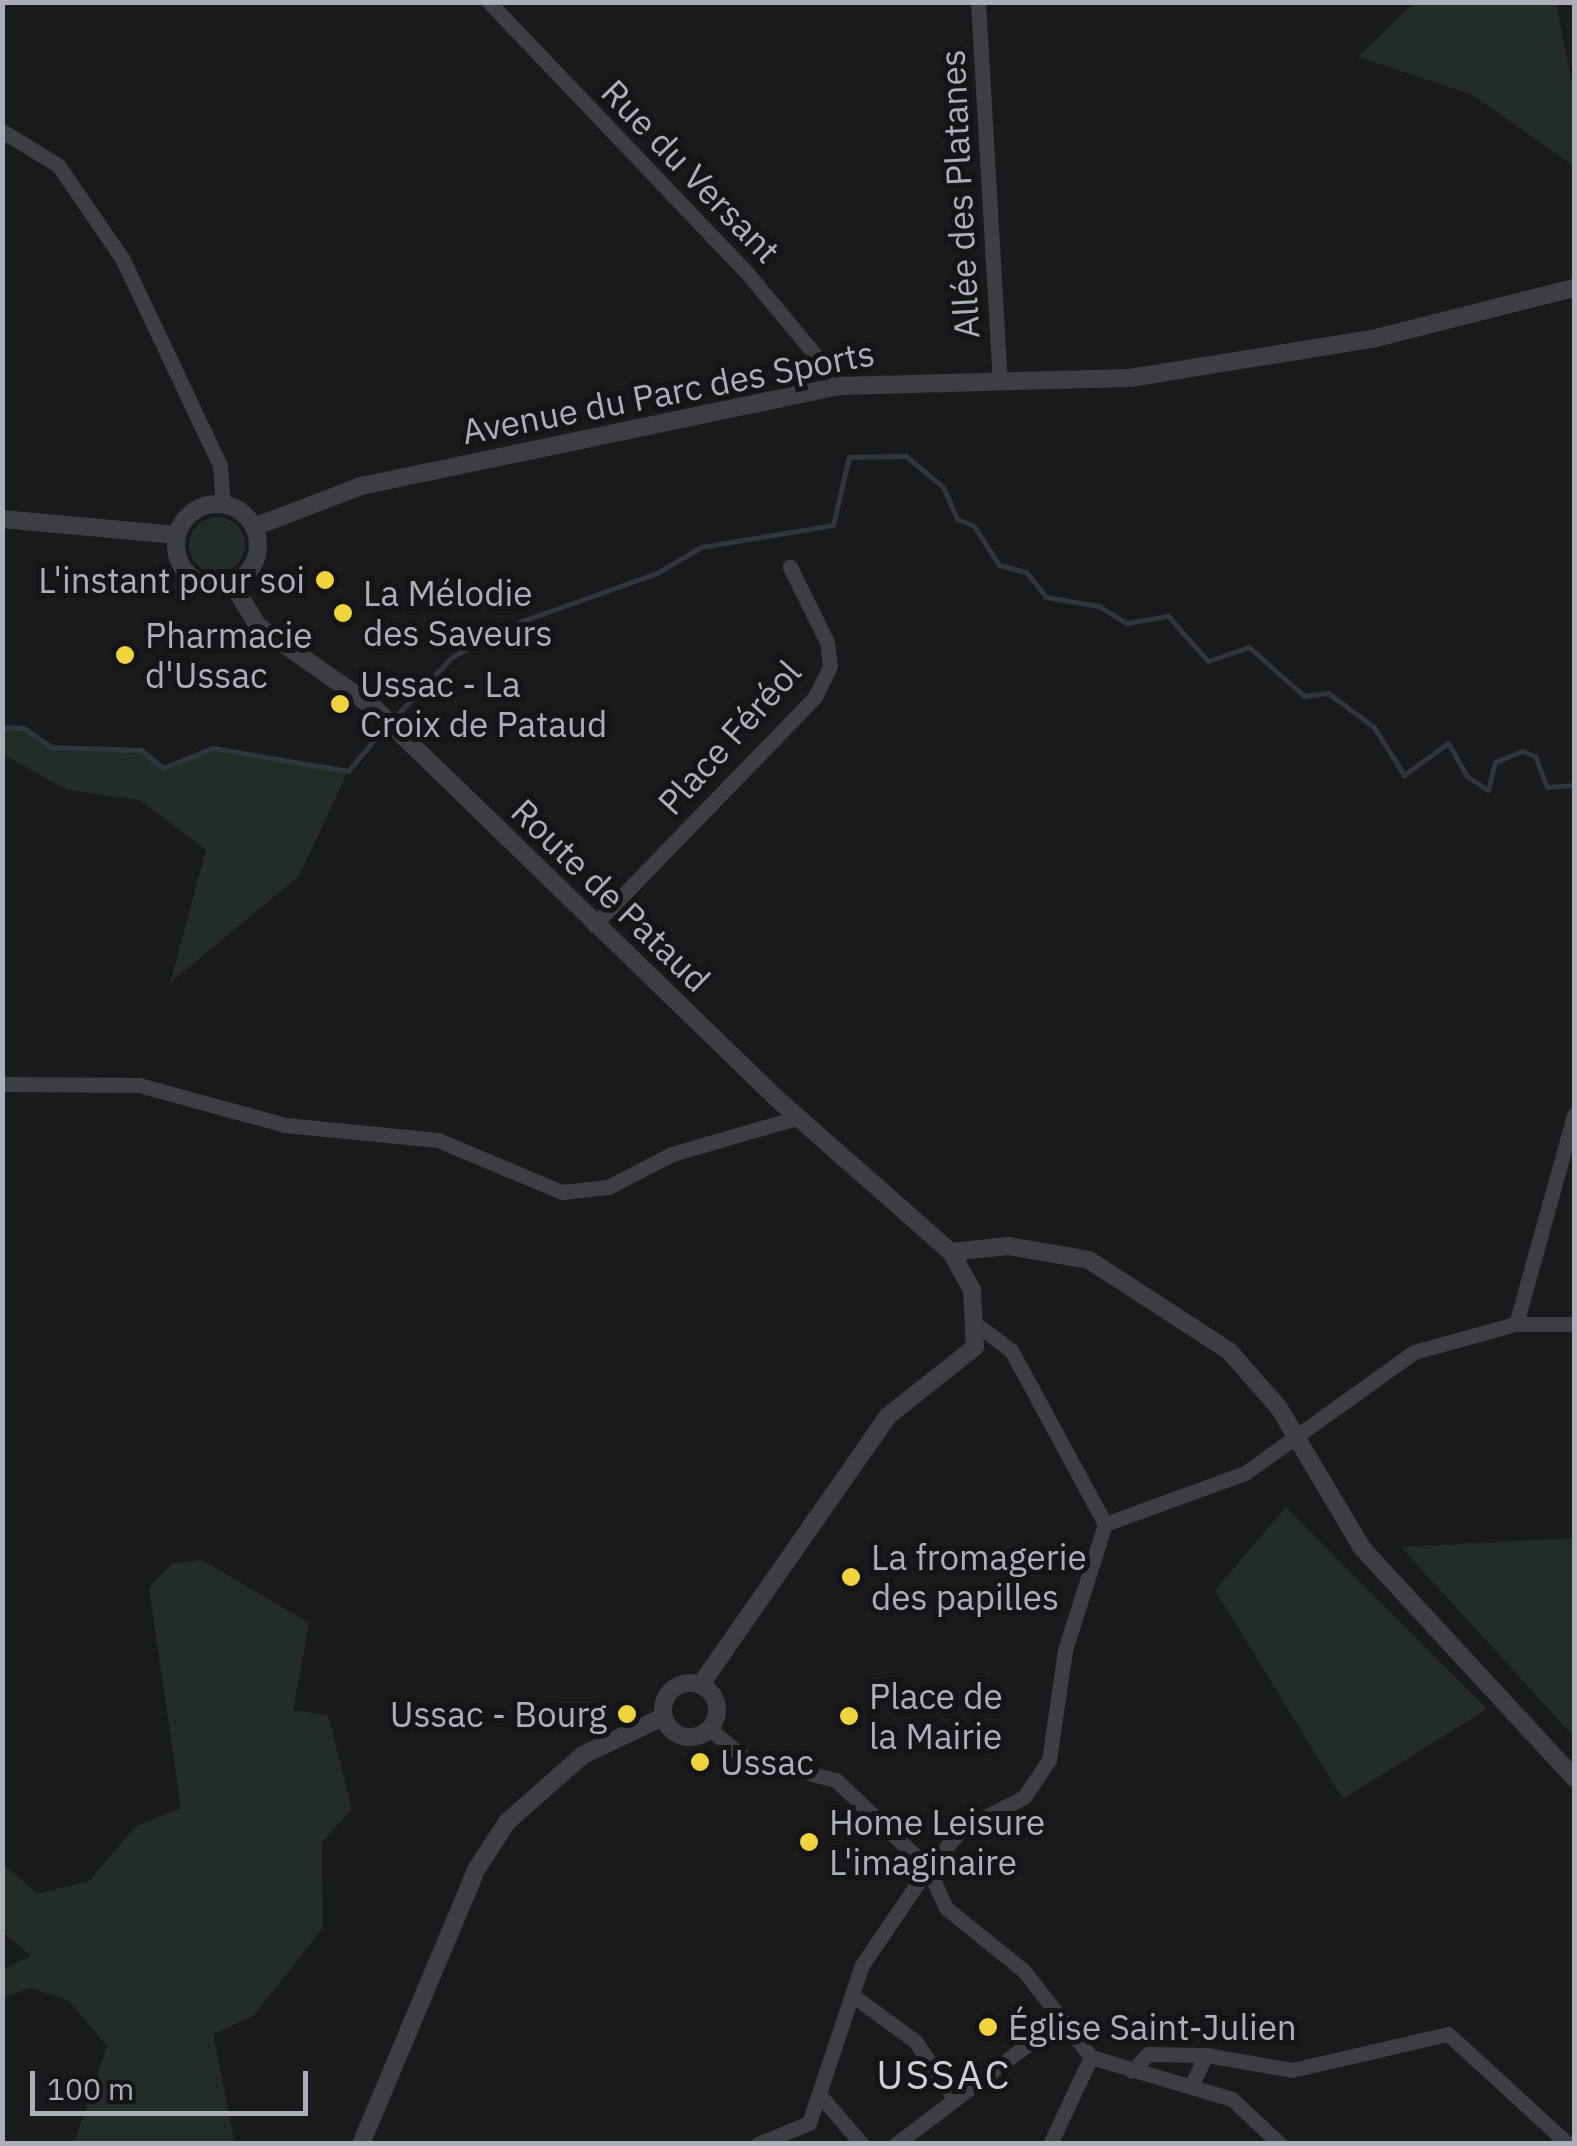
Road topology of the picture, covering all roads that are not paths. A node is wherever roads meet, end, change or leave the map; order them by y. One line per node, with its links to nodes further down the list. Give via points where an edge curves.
1 (489, 2): 6 (street, Rue du Versant, via 748,274)
2 (978, 2): 5 (street, Allée des Platanes)
3 (2, 131): 7 (street, via 58,165 122,258 220,465)
4 (1574, 288): 5 (street, Avenue du Parc des Sports, via 1210,367)
5 (1000, 381): 6 (street, Avenue du Parc des Sports)
6 (841, 386): 9 (street, Avenue du Parc des Sports, via 361,486)
7 (222, 505): 9 (street); 10 (street, via 194,511)
8 (2, 519): 10 (street)
9 (254, 527): 12 (street, via 257,554)
10 (177, 536): 12 (street, via 193,578)
11 (790, 567): 13 (street, Place Féréol, via 827,642 830,666 815,698)
12 (232, 583): 13 (street, Route de Pataud, via 276,642 388,723)
13 (594, 925): 16 (street, Route de Pataud)
14 (2, 1084): 16 (street, via 139,1085 285,1125 438,1140 562,1192 608,1188 672,1154)
15 (1574, 1115): 18 (street)
16 (799, 1118): 17 (street, Route de Pataud)
17 (951, 1252): 20 (street); 21 (street, via 1050,1250 1134,1284 1256,1377)
18 (1516, 1324): 19 (street); 21 (street, via 1414,1352)
19 (1574, 1324)
20 (980, 1327): 22 (street, via 1011,1350); 23 (street, via 966,1355 888,1416)
21 (1298, 1442): 22 (street, via 1245,1472); 26 (street, via 1362,1548)
22 (1105, 1524): 27 (street, via 1065,1650 1049,1760 1024,1798 962,1829)
23 (700, 1685): 24 (street, via 676,1687); 25 (street, via 717,1705)
24 (663, 1717): 25 (street, via 687,1738); 36 (street, via 584,1755 507,1822 476,1870)
25 (710, 1729): 27 (street, via 743,1757 836,1780)
26 (1574, 1778)
27 (928, 1868): 28 (street); 29 (street, via 946,1908 1024,1971)
28 (852, 1995): 34 (street, via 914,2041); 35 (street)
29 (1061, 2019): 31 (street); 34 (street)
30 (1206, 2055): 32 (street, via 1148,2054); 33 (street); 42 (street, via 1292,2070 1448,2034)
31 (1091, 2057): 32 (street); 40 (street)
32 (1132, 2070): 33 (street)
33 (1192, 2084): 41 (street, via 1232,2099)
34 (952, 2096): 39 (street)
35 (823, 2099): 37 (street, via 810,2123); 38 (street)
36 (361, 2144)
37 (758, 2144)
38 (862, 2144)
39 (896, 2144)
40 (1050, 2144)
41 (1280, 2144)
42 (1568, 2144)

